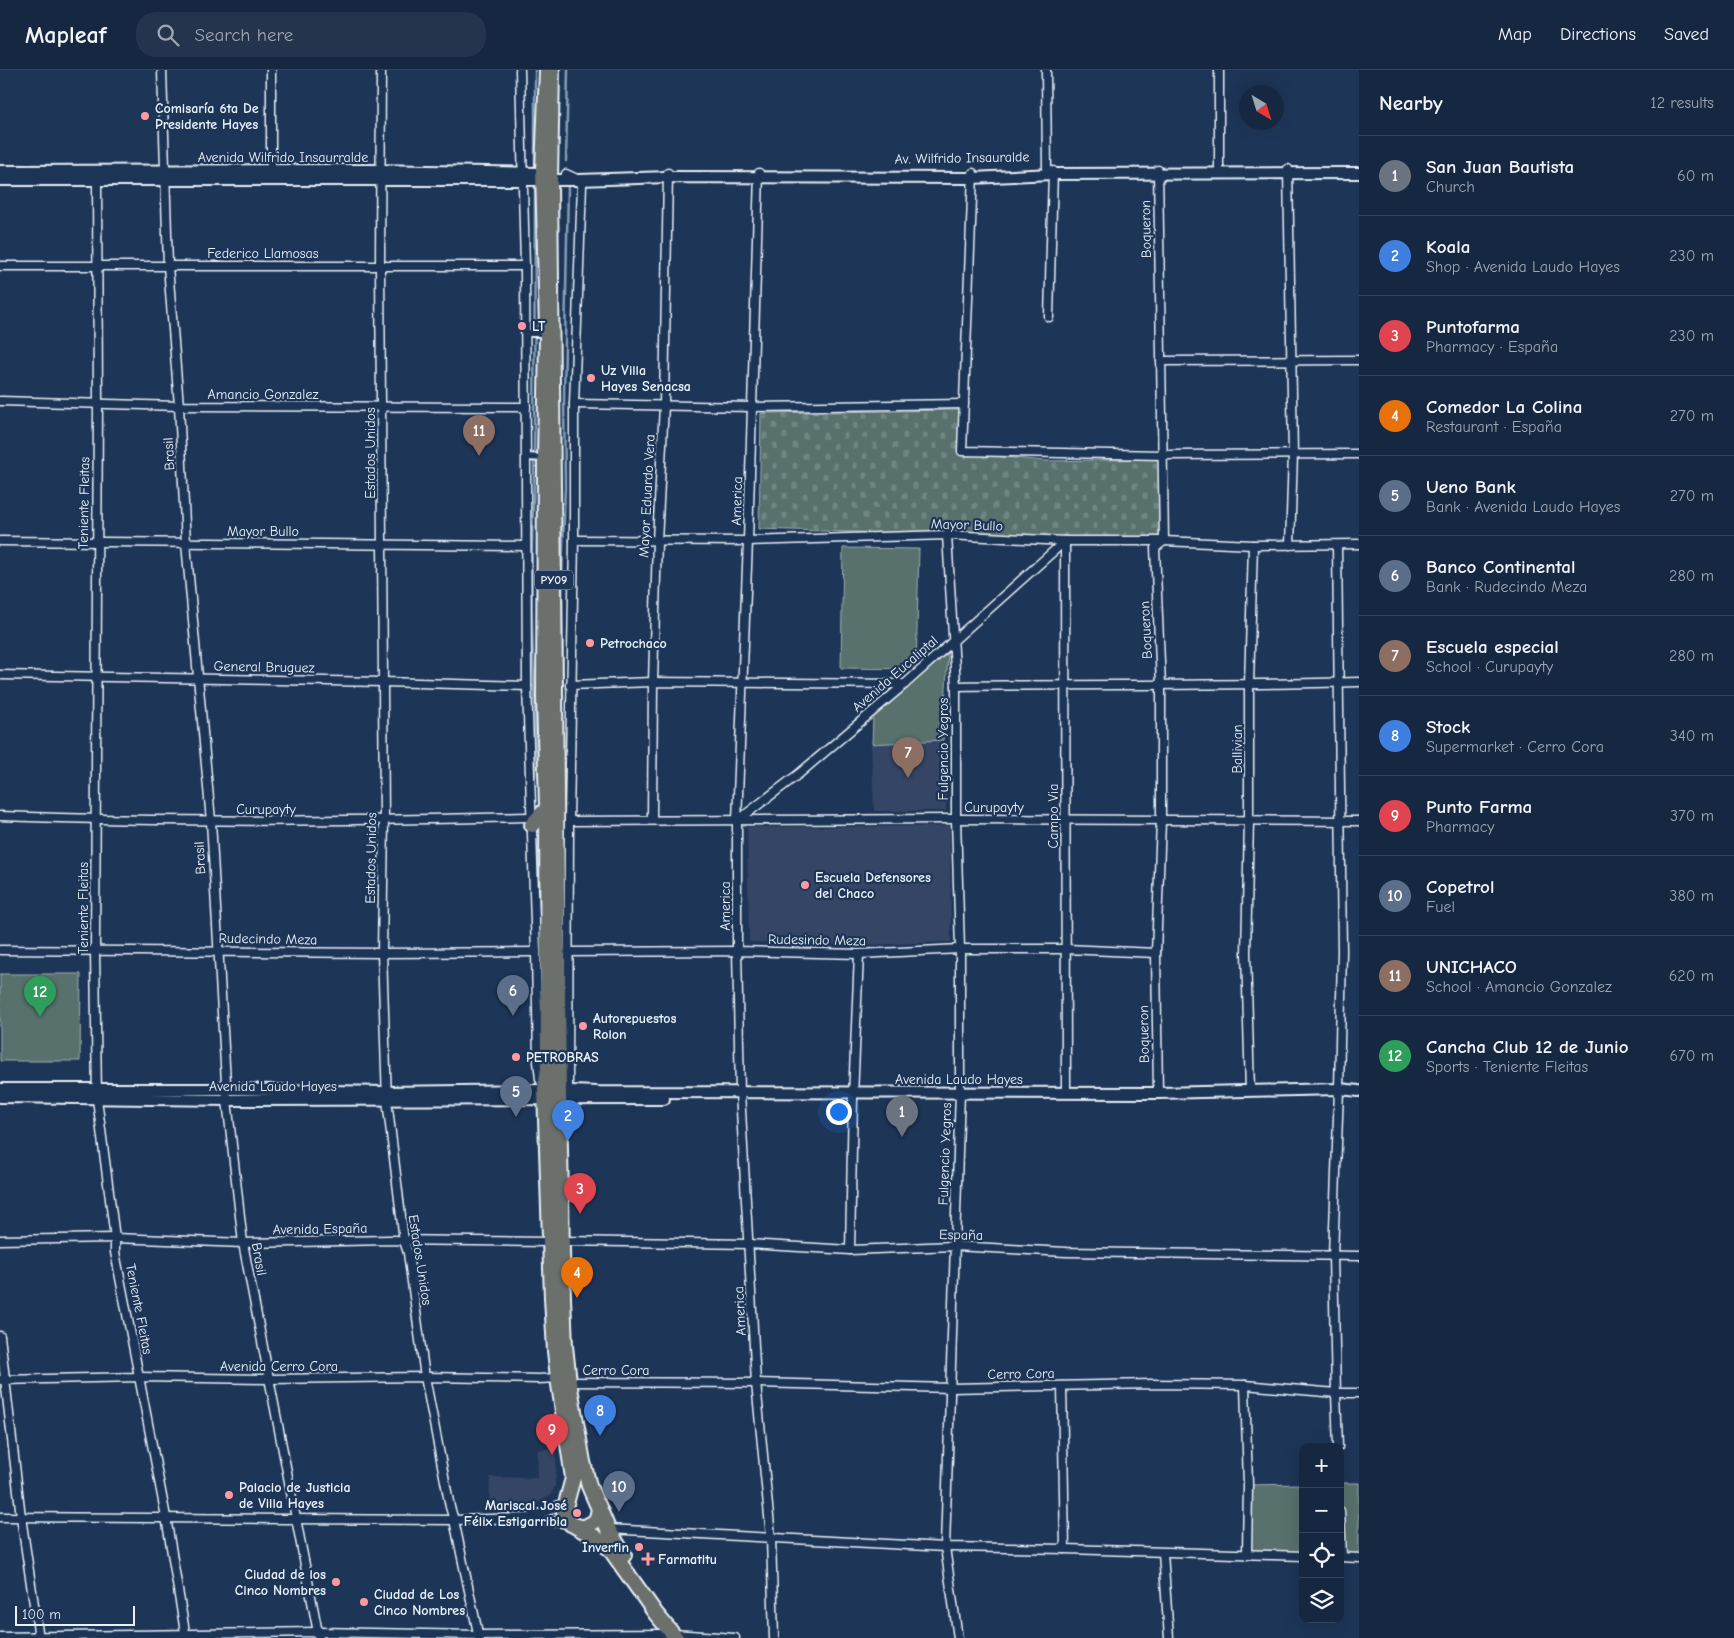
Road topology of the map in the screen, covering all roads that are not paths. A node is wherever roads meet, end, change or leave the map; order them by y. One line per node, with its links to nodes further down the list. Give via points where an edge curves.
1 (162, 70): 17 (street, Brasil)
2 (271, 70): 18 (street)
3 (381, 70): 19 (street, Estados Unidos)
4 (520, 70): 24 (street)
5 (548, 70): 25 (highway, PY09)
6 (552, 70): 25 (highway, PY09)
7 (1046, 70): 13 (street)
8 (1219, 70): 9 (street)
9 (1219, 169): 12 (street, Av. Wilfrido Insauralde); 14 (street, Av. Wilfrido Insauralde)
10 (1359, 169): 14 (street, Av. Wilfrido Insauralde)
11 (0, 171): 23 (street, Avenida Wilfrido Insaurralde)
12 (1158, 171): 13 (street, Av. Wilfrido Insauralde); 14 (street); 36 (street, Boqueron)
13 (1051, 172): 22 (street, Av. Wilfrido Insauralde); 33 (street)
14 (1288, 172): 15 (street); 37 (street)
15 (1359, 173)
16 (566, 174): 20 (street, Av. Wilfrido Insauralde); 25 (street, Avenida Wilfrido Insaurralde); 27 (street)
17 (165, 175): 18 (street, Avenida Wilfrido Insaurralde); 23 (street, Avenida Wilfrido Insaurralde); 29 (street, Brasil)
18 (271, 175): 19 (street, Avenida Wilfrido Insaurralde)
19 (382, 175): 24 (street, Avenida Wilfrido Insaurralde); 24 (street, Avenida Wilfrido Insaurralde, via 508,180); 30 (street, Estados Unidos)
20 (668, 175): 21 (street, Av. Wilfrido Insauralde); 27 (street); 41 (street, Mayor Eduardo Vera)
21 (759, 175): 22 (street, Av. Wilfrido Insauralde); 46 (street, America)
22 (972, 175): 42 (street)
23 (97, 176): 26 (street, Avenida Wilfrido Insaurralde); 32 (street, Teniente Fleitas)
24 (522, 176): 25 (street, Avenida Wilfrido Insaurralde); 31 (street)
25 (547, 177): 27 (street); 34 (highway, PY09); 116 (highway, PY09)
26 (0, 180)
27 (580, 180): 40 (street)
28 (0, 266): 32 (street, Federico Llamosas)
29 (168, 266): 30 (street, Federico Llamosas); 32 (street, Federico Llamosas); 43 (street, Brasil)
30 (380, 266): 31 (street, Federico Llamosas); 44 (street, Estados Unidos)
31 (525, 266): 34 (street)
32 (98, 267): 39 (street, Teniente Fleitas)
33 (1049, 317)
34 (536, 333): 45 (street); 50 (highway, PY09)
35 (1359, 360): 37 (street)
36 (1161, 361): 37 (street); 49 (street, Boqueron)
37 (1292, 361): 47 (street)
38 (0, 401): 39 (street, Amancio Gonzalez)
39 (98, 403): 43 (street, Amancio Gonzalez); 54 (street, Teniente Fleitas)
40 (574, 404): 41 (street); 52 (street)
41 (664, 404): 46 (street); 55 (street, Mayor Eduardo Vera)
42 (964, 404): 46 (street); 49 (street, via 962,452)
43 (180, 406): 44 (street, Amancio Gonzalez); 59 (street, Brasil)
44 (382, 407): 45 (street, Amancio Gonzalez); 60 (street, Estados Unidos)
45 (526, 407): 50 (street)
46 (753, 407): 56 (street, America)
47 (1292, 454): 48 (street); 49 (street); 63 (street)
48 (1359, 454)
49 (1163, 456): 58 (street, Boqueron)
50 (534, 458): 65 (street); 82 (highway, PY09)
51 (947, 535): 56 (street, Mayor Bullo); 57 (street, Mayor Bullo); 66 (street, Fulgencio Yegros)
52 (574, 540): 55 (street, Mayor Bullo); 78 (street)
53 (0, 541): 54 (street, Mayor Bullo)
54 (96, 541): 59 (street, Mayor Bullo); 68 (street, Teniente Fleitas)
55 (657, 541): 56 (street, Mayor Bullo); 71 (street, Mayor Eduardo Vera)
56 (748, 541): 74 (street, America)
57 (1065, 541): 58 (street, Mayor Bullo); 66 (street, Avenida Eucaliptal); 76 (street, Campo Via)
58 (1164, 541): 62 (street, Mayor Bullo); 77 (street, Boqueron, via 1155,548)
59 (186, 543): 60 (street, Mayor Bullo); 69 (street, Brasil)
60 (382, 544): 65 (street, Mayor Bullo); 70 (street, Estados Unidos)
61 (1359, 544): 64 (street, Mayor Bullo)
62 (1253, 545): 63 (street, Mayor Bullo); 79 (street, Ballivian)
63 (1290, 545): 64 (street, Mayor Bullo)
64 (1337, 545): 72 (street)
65 (526, 546): 80 (street)
66 (954, 640): 75 (street, Avenida Eucaliptal); 81 (street, Fulgencio Yegros)
67 (0, 675): 68 (street, General Bruguez)
68 (96, 676): 69 (street, General Bruguez); 86 (street, Teniente Fleitas)
69 (198, 678): 70 (street, General Bruguez); 89 (street, Brasil)
70 (383, 682): 80 (street, General Bruguez); 87 (street, Estados Unidos)
71 (654, 682): 74 (street); 78 (street); 88 (street, Mayor Eduardo Vera)
72 (1338, 682): 73 (street); 79 (street); 95 (street)
73 (1359, 682)
74 (743, 684): 75 (street); 92 (street, America)
75 (905, 684): 92 (street, Avenida Eucaliptal, via 800,774)
76 (1066, 684): 77 (street); 81 (street); 85 (street, Campo Via)
77 (1161, 684): 79 (street); 93 (street, Boqueron)
78 (570, 685): 91 (street)
79 (1249, 685): 94 (street, Ballivian)
80 (527, 686): 90 (street)
81 (956, 686): 84 (street, Fulgencio Yegros)
82 (547, 808): 90 (highway); 116 (highway, PY09, via 548,1068)
83 (0, 816): 86 (street, Curupayty)
84 (956, 819): 85 (street, Curupayty); 92 (street, Curupayty); 97 (street, Fulgencio Yegros)
85 (1066, 819): 93 (street, Curupayty); 100 (street, Campo Via)
86 (95, 820): 89 (street, Curupayty); 99 (street, Teniente Fleitas)
87 (384, 820): 89 (street, Curupayty); 90 (street, Curupayty); 106 (street, Estados Unidos)
88 (652, 820): 91 (street, Curupayty); 92 (street, Curupayty)
89 (211, 821): 101 (street, Brasil)
90 (531, 821): 103 (street)
91 (569, 821): 104 (street)
92 (737, 821): 102 (street, America)
93 (1161, 821): 94 (street, Curupayty); 105 (street, Boqueron)
94 (1249, 821): 95 (street, Curupayty); 111 (street, Ballivian, via 1246,953)
95 (1341, 821): 96 (street, Curupayty); 110 (street)
96 (1359, 821)
97 (960, 949): 100 (street, Rudesindo Meza); 107 (street, Rudesindo Meza); 117 (street, Fulgencio Yegros)
98 (0, 950): 99 (street, Rudecindo Meza)
99 (95, 950): 101 (street, Rudecindo Meza); 114 (street, Teniente Fleitas)
100 (1066, 950): 105 (street, Rudesindo Meza); 113 (street, Campo Via)
101 (217, 951): 106 (street, Rudecindo Meza); 108 (street, Brasil)
102 (737, 951): 104 (street, Rudesindo Meza); 107 (street, Rudesindo Meza); 118 (street, America)
103 (536, 952): 106 (street, Rudecindo Meza); 116 (street, via 540,1079)
104 (568, 952): 116 (street)
105 (1156, 953): 115 (street, Boqueron)
106 (382, 954): 120 (street, Estados Unidos)
107 (859, 954): 119 (street)
108 (227, 1088): 114 (street, Avenida Laudo Hayes); 120 (street, Avenida Laudo Hayes); 122 (street, Brasil)
109 (0, 1089): 114 (street, Avenida Laudo Hayes)
110 (1339, 1089): 111 (street, Avenida Laudo Hayes); 112 (street, Avenida Laudo Hayes); 131 (street)
111 (1250, 1090): 115 (street, Avenida Laudo Hayes)
112 (1359, 1091)
113 (1066, 1092): 115 (street, Avenida Laudo Hayes); 117 (street, Avenida Laudo Hayes)
114 (97, 1093): 121 (street, Avenida Laudo Hayes); 122 (street, Avenida Laudo Hayes); 123 (street, Teniente Fleitas)
115 (1158, 1093)
116 (556, 1094): 118 (street, Avenida Laudo Hayes); 120 (street, Avenida Laudo Hayes); 126 (highway, PY09)
117 (960, 1094): 119 (street, Avenida Laudo Hayes); 129 (street, Fulgencio Yegros)
118 (740, 1095): 119 (street, Avenida Laudo Hayes); 128 (street, America)
119 (853, 1095): 130 (street)
120 (386, 1096): 122 (street, Avenida Laudo Hayes); 125 (street, Estados Unidos)
121 (0, 1097)
122 (227, 1100): 127 (street, Brasil)
123 (115, 1238): 124 (street, Avenida España); 127 (street, Avenida España); 134 (street, Teniente Fleitas)
124 (0, 1240)
125 (404, 1241): 126 (street, Avenida España); 127 (street, Avenida España); 135 (street, Estados Unidos)
126 (556, 1241): 128 (street, España); 138 (highway, PY09, via 565,1346)
127 (243, 1244): 136 (street, Brasil)
128 (749, 1244): 130 (street, España); 139 (street, America)
129 (954, 1246): 130 (street, España); 131 (street, España, via 1066,1252); 142 (street, Fulgencio Yegros)
130 (850, 1250)
131 (1333, 1256): 132 (street, España); 143 (street)
132 (1359, 1256)
133 (0, 1336): 137 (street)
134 (140, 1377): 136 (street, Avenida Cerro Cora); 137 (street, Avenida Cerro Cora); 150 (street, Teniente Fleitas)
135 (425, 1377): 136 (street, Avenida Cerro Cora); 138 (street, Avenida Cerro Cora); 153 (street, Estados Unidos)
136 (269, 1379): 152 (street, Brasil)
137 (3, 1380): 149 (street)
138 (563, 1380): 139 (street, Cerro Cora); 146 (highway, PY09, via 573,1478); 147 (highway, PY09, via 589,1486)
139 (756, 1383): 142 (street, Cerro Cora); 156 (street, America)
140 (1245, 1385): 141 (street, Cerro Cora); 143 (street, Cerro Cora); 160 (street)
141 (1062, 1386): 142 (street, Cerro Cora); 158 (street)
142 (951, 1388): 157 (street, Fulgencio Yegros)
143 (1336, 1393): 144 (street, Cerro Cora); 145 (street)
144 (1359, 1393)
145 (1338, 1443)
146 (568, 1499): 147 (highway, via 585,1493); 151 (street); 154 (highway, PY09, via 564,1511 567,1521)
147 (596, 1502): 154 (highway, via 598,1514 594,1522 585,1527); 155 (highway, PY09)
148 (0, 1517): 149 (street)
149 (21, 1517): 150 (street); 169 (street)
150 (166, 1517): 152 (street); 165 (street, Teniente Fleitas)
151 (527, 1518): 153 (street); 154 (street)
152 (297, 1519): 153 (street); 164 (street, Brasil)
153 (454, 1520): 166 (street, Estados Unidos)
154 (573, 1525): 167 (highway, via 610,1549)
155 (608, 1529): 156 (street); 167 (highway, PY09)
156 (771, 1537): 157 (street); 171 (street, America)
157 (945, 1547): 158 (street); 172 (street, Fulgencio Yegros)
158 (1065, 1549): 159 (street)
159 (1163, 1552): 160 (street); 173 (street)
160 (1247, 1555): 161 (street)
161 (1299, 1556)
162 (1344, 1557): 163 (street)
163 (1359, 1558)
164 (319, 1635): 165 (street); 166 (street)
165 (186, 1636): 169 (street)
166 (478, 1636): 167 (street)
167 (675, 1636): 170 (street)
168 (0, 1637): 169 (street)
169 (38, 1637)
170 (734, 1638)
171 (774, 1638)
172 (958, 1638)
173 (1169, 1638)

